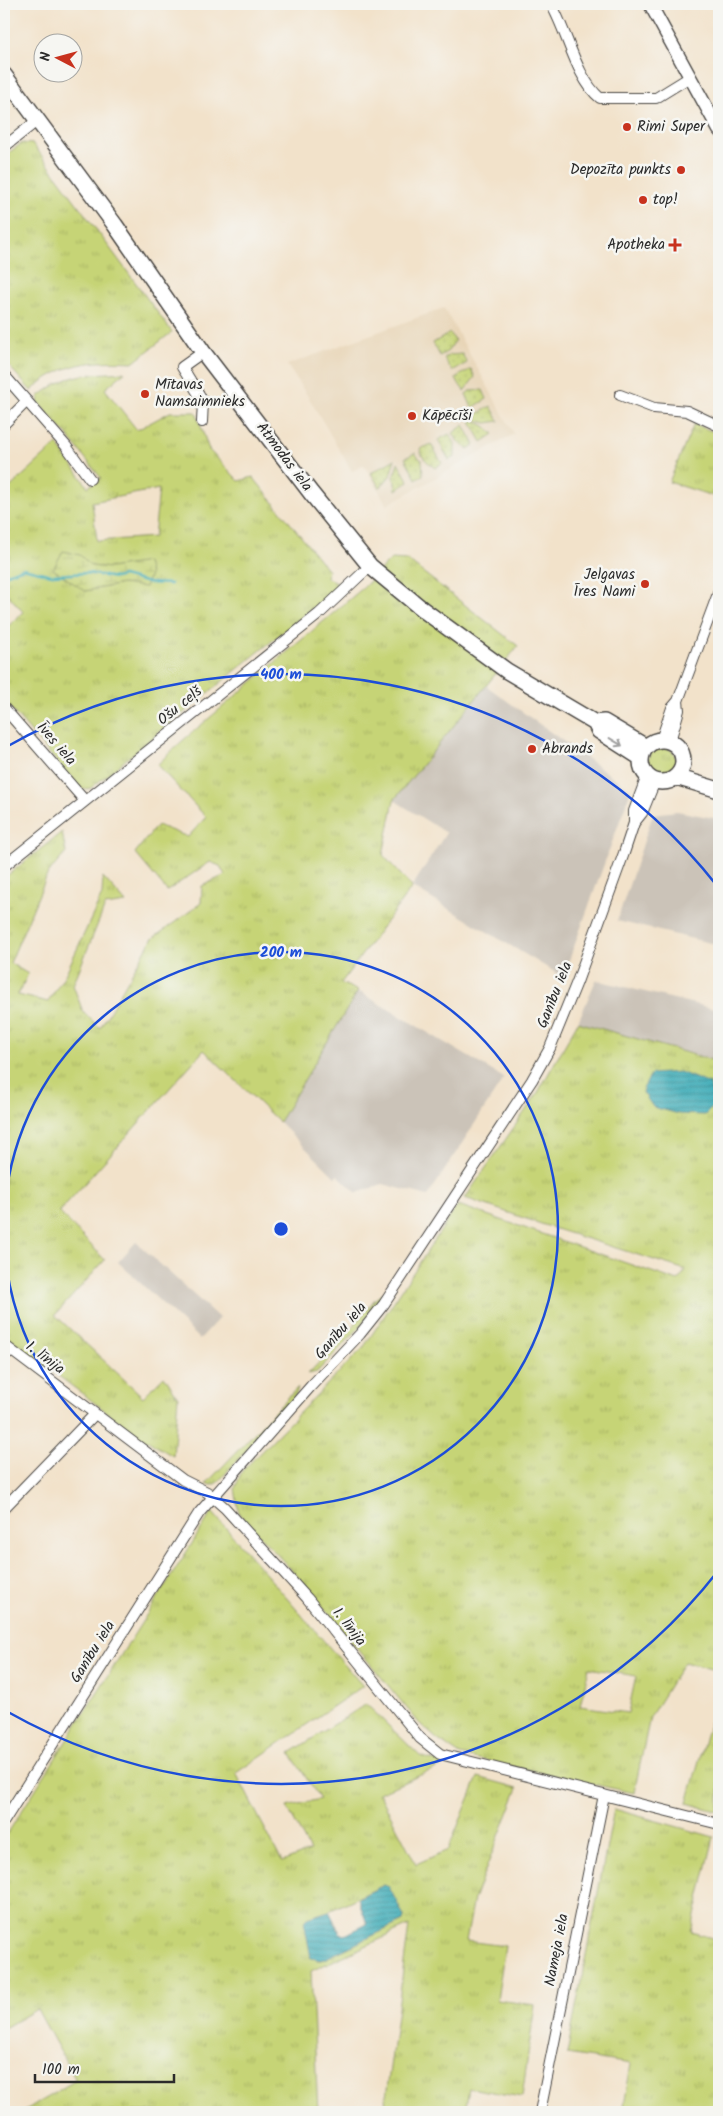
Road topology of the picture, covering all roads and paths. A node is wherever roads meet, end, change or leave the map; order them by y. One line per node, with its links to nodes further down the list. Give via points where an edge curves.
1 (551, 4): 4 (street, via 565,30 576,62 600,98 656,98)
2 (650, 4): 4 (street)
3 (4, 75): 5 (main road, Atmodas iela)
4 (690, 77): 6 (street)
5 (38, 120): 7 (street); 8 (main road, Atmodas iela)
6 (719, 130)
7 (4, 147)
8 (203, 352): 12 (street, via 182,367 203,400); 16 (main road, Atmodas iela)
9 (4, 375): 11 (street)
10 (620, 395): 14 (street, via 654,408 687,411)
11 (28, 401): 13 (street); 15 (street)
12 (202, 422)
13 (4, 424)
14 (719, 426)
15 (90, 479)
16 (370, 566): 20 (main road, Atmodas iela, via 506,671 596,722 599,731); 25 (street, Ošu ceļš, via 320,614)
17 (719, 591): 19 (street)
18 (4, 708): 25 (street, Īves iela)
19 (666, 741): 20 (main road, via 653,742); 21 (main road, via 680,749 683,755)
20 (644, 752): 22 (main road, via 642,768)
21 (679, 773): 22 (main road, via 666,782); 23 (main road); 24 (main road)
22 (651, 779): 29 (street, Ganību iela, via 634,810 634,823 577,982 550,1048 532,1080 384,1304)
23 (719, 779)
24 (719, 790)
25 (86, 801): 26 (street, Ošu ceļš)
26 (4, 866)
27 (4, 1345): 28 (street, 1. līnija)
28 (95, 1414): 29 (street, 1. līnija); 30 (street)
29 (212, 1497): 31 (street, 1. līnija, via 307,1598 420,1738 440,1754); 32 (street, Ganību iela)
30 (4, 1508)
31 (604, 1795): 33 (street, 1. līnija); 34 (street, Nameja iela)
32 (4, 1821)
33 (719, 1824)
34 (540, 2112)

